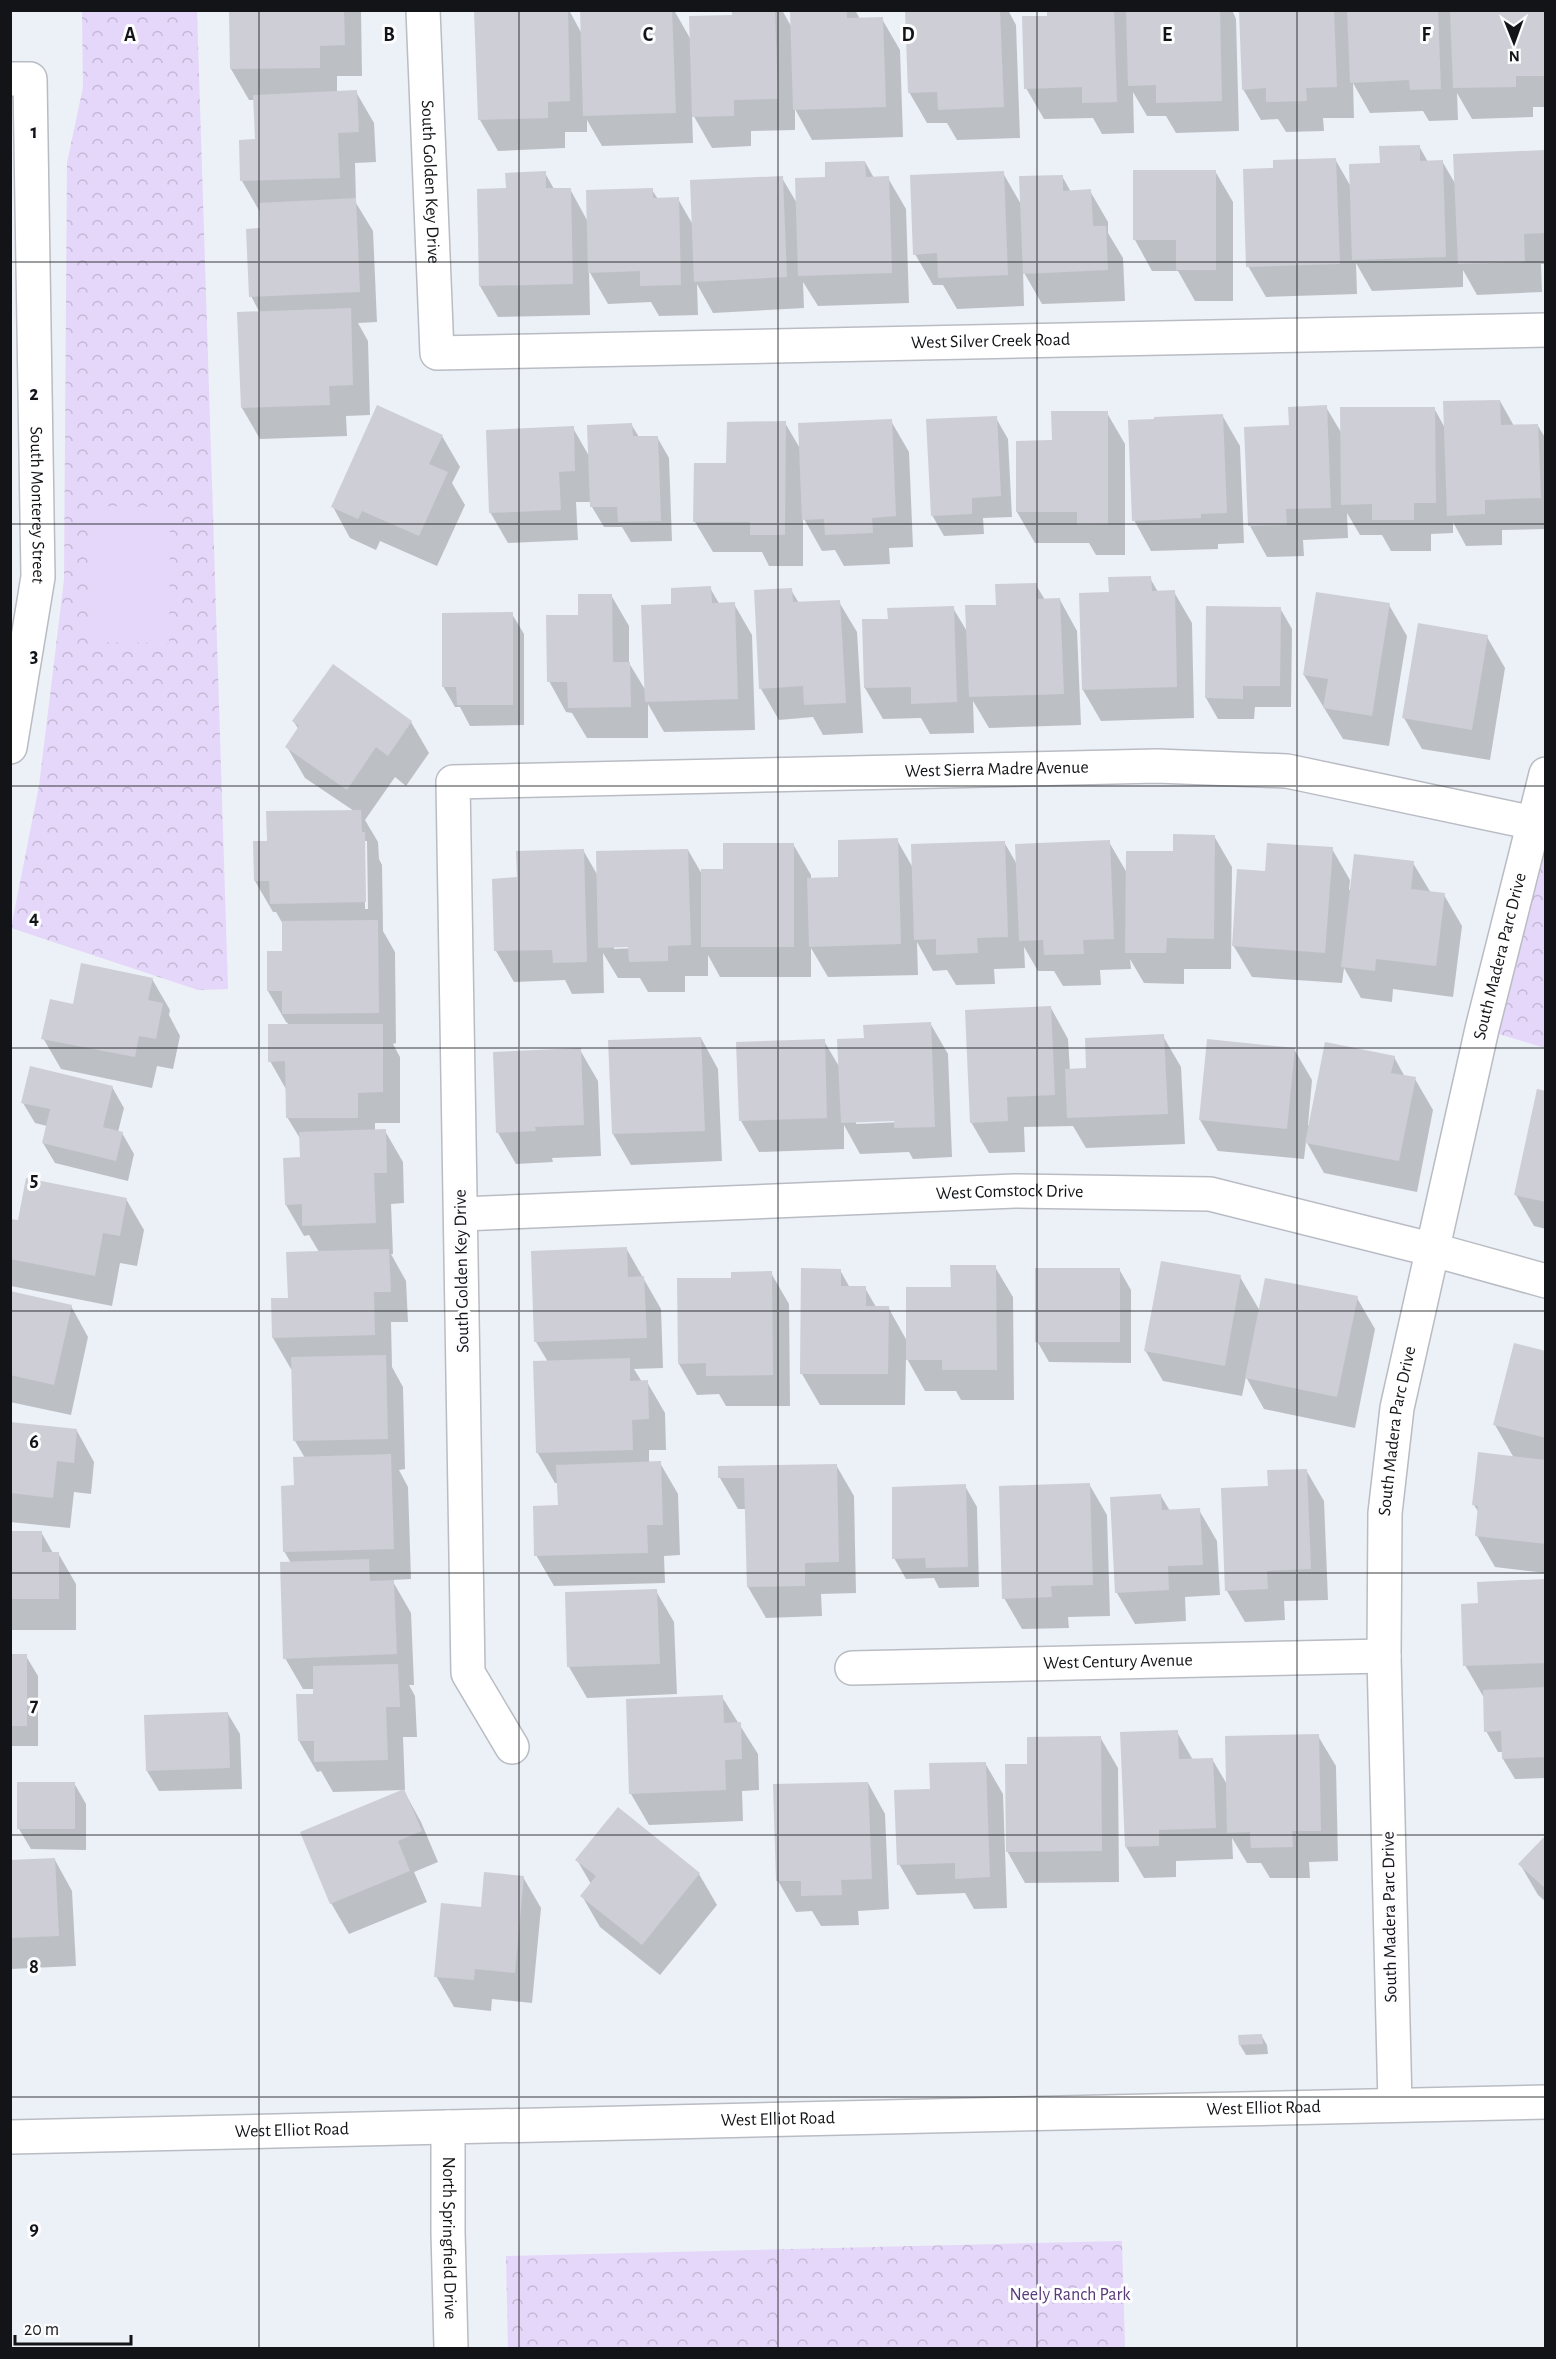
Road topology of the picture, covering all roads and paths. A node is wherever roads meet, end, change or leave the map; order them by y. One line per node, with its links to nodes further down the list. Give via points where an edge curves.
1 (423, 10): 4 (street, South Golden Key Drive)
2 (20, 79): 5 (street, South Monterey Street)
3 (1545, 330): 4 (street, West Silver Creek Road)
4 (437, 353)
5 (24, 577): 6 (street, South Monterey Street)
6 (10, 747)
7 (1545, 774): 9 (street, South Madera Parc Drive)
8 (453, 782): 9 (street, West Sierra Madre Avenue, via 1157,766 1287,771); 10 (street, South Golden Key Drive)
9 (1534, 823): 11 (street, South Madera Parc Drive, via 1482,1029)
10 (462, 1214): 11 (street, West Comstock Drive, via 1016,1191 1210,1194); 15 (street, South Golden Key Drive, via 468,1673)
11 (1434, 1250): 12 (street, West Comstock Drive); 13 (street, South Madera Parc Drive, via 1397,1408 1385,1514)
12 (1545, 1281)
13 (1384, 1656): 14 (street, West Century Avenue); 17 (street, South Madera Parc Drive)
14 (852, 1668)
15 (512, 1748)
16 (1545, 2102): 17 (street, West Elliot Road)
17 (1395, 2105): 18 (street, West Elliot Road)
18 (448, 2127): 19 (street, West Elliot Road); 20 (street, North Springfield Drive)
19 (10, 2137)
20 (451, 2349)

